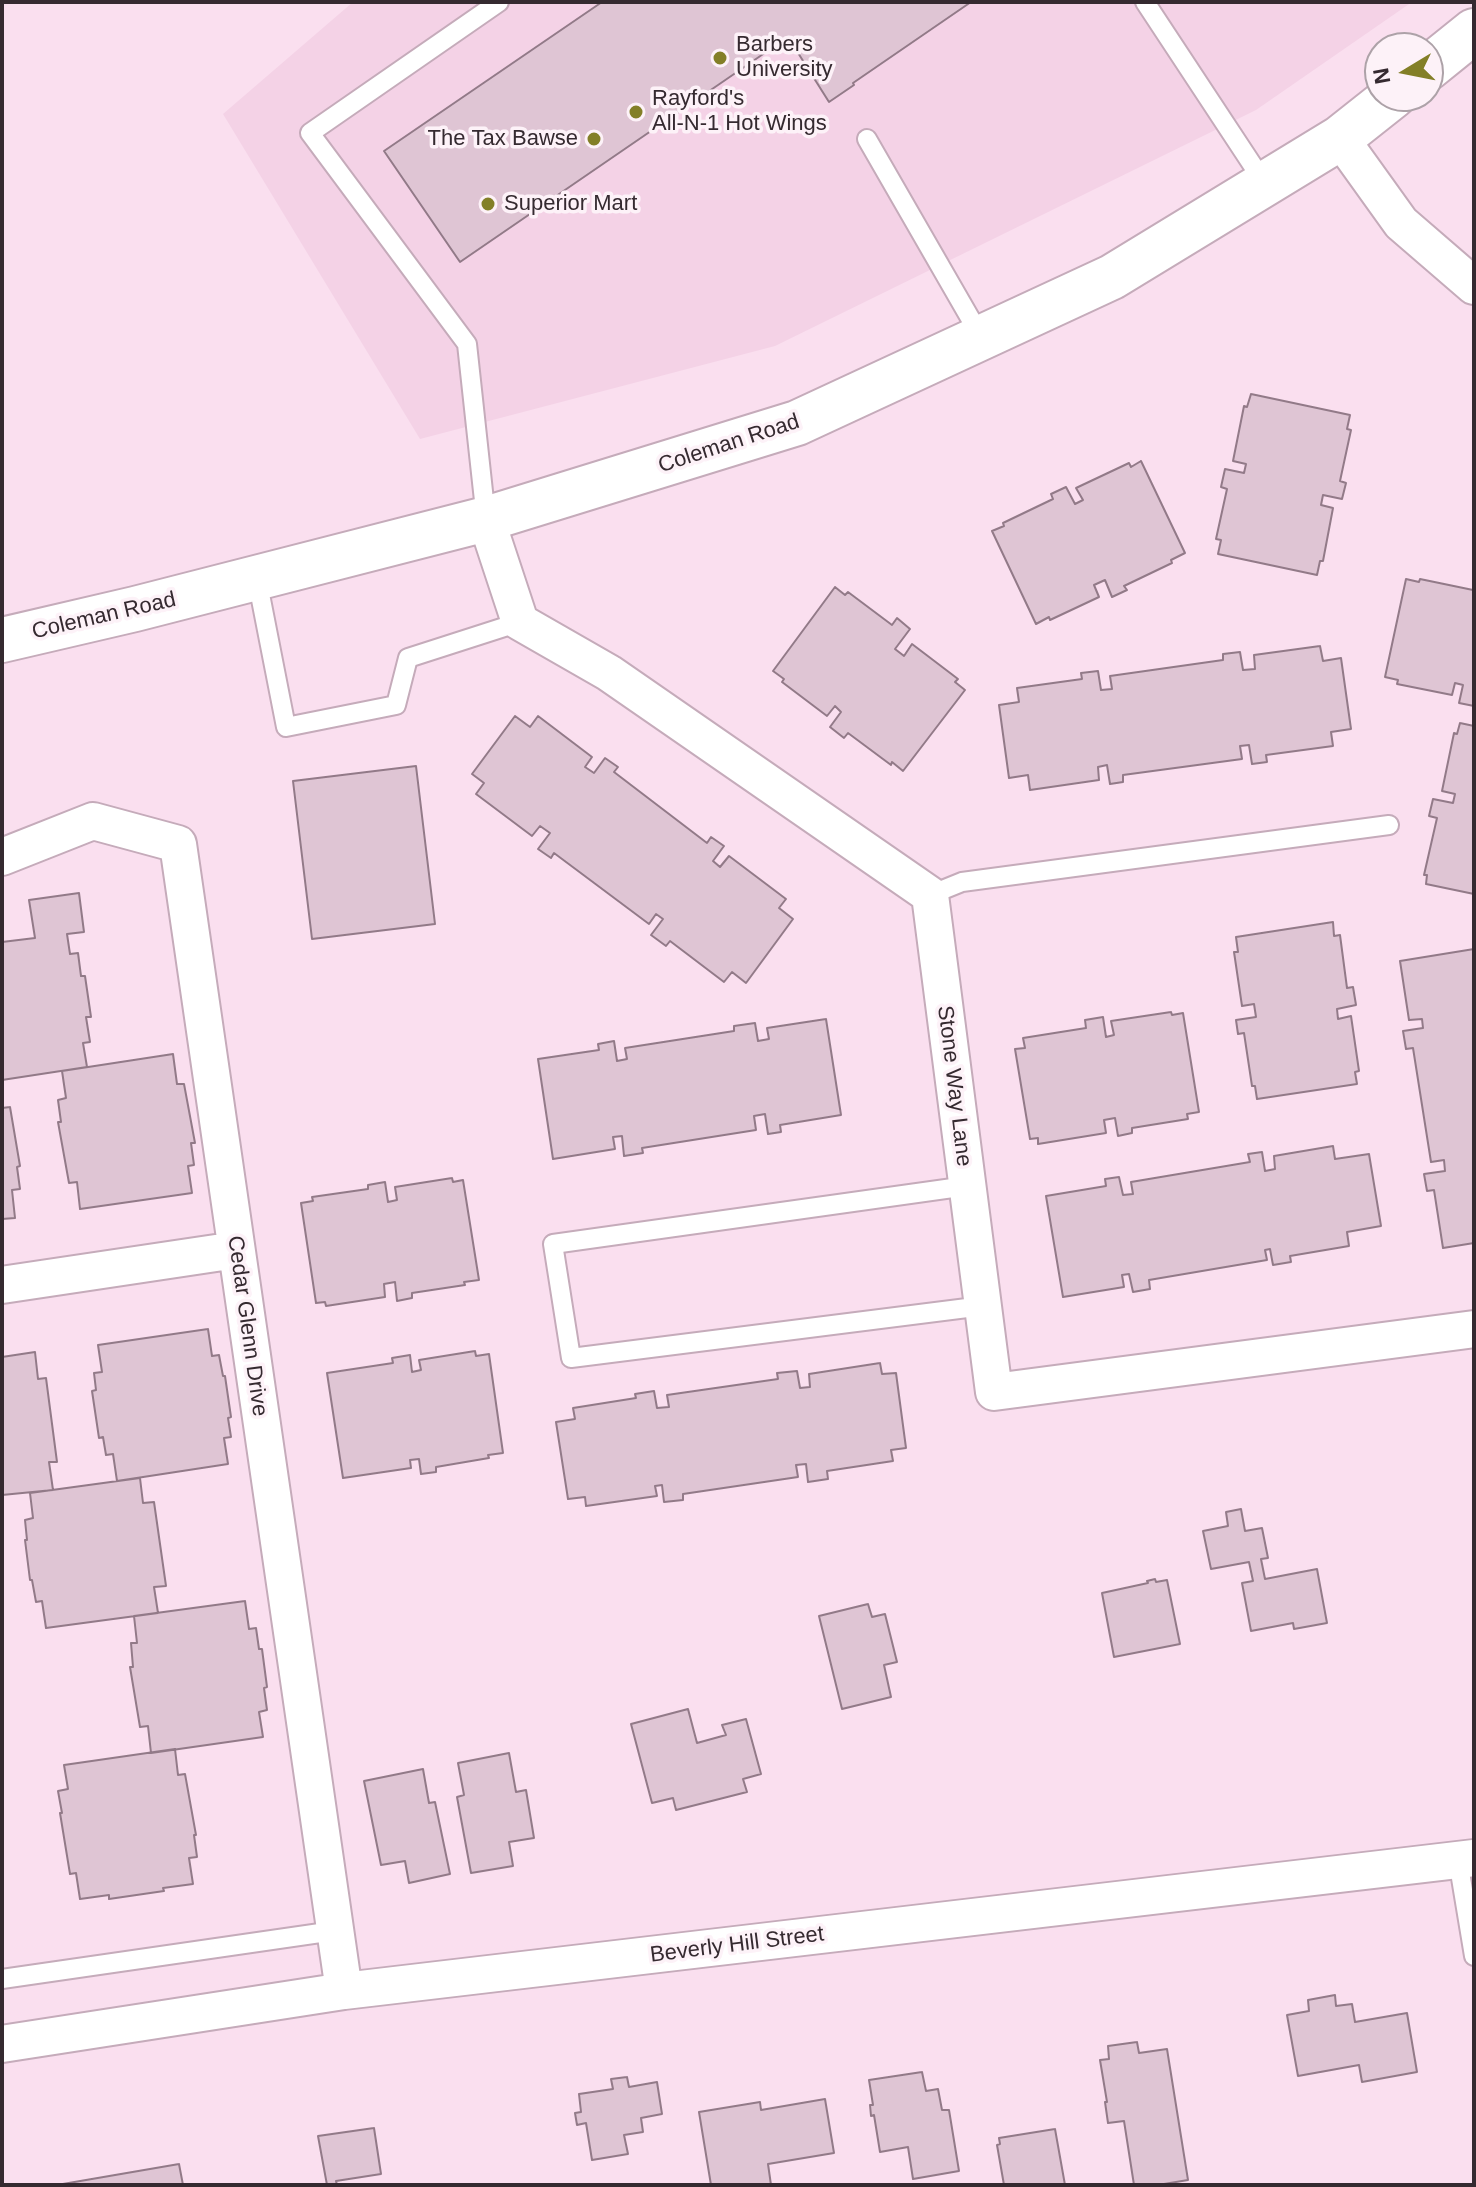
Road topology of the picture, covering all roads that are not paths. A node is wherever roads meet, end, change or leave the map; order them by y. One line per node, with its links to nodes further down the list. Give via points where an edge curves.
1 (499, 2): 11 (lane, via 310,133 467,344)
2 (1145, 2): 8 (lane)
3 (1474, 31): 4 (main road)
4 (1444, 55)
5 (1373, 112): 6 (main road, Coleman Road)
6 (1340, 138): 8 (main road, Coleman Road); 9 (street, via 1401,223)
7 (867, 139): 10 (lane)
8 (1265, 184): 10 (main road, Coleman Road, via 1112,277)
9 (1474, 286)
10 (981, 337): 11 (main road, Coleman Road, via 797,423)
11 (486, 519): 12 (main road, Coleman Road); 13 (street)
12 (257, 579): 13 (lane, via 286,727 396,705 408,658); 14 (main road, Coleman Road)
13 (520, 622): 17 (street, via 609,673)
14 (2, 640)
15 (1389, 825): 17 (lane, via 962,882)
16 (2, 857): 19 (street, Cedar Glenn Drive, via 93,821 178,844)
17 (930, 895): 18 (street, Stone Way Lane)
18 (967, 1186): 21 (street, Stone Way Lane); 21 (lane, via 553,1244 571,1358)
19 (236, 1250): 20 (street); 24 (street, Cedar Glenn Drive)
20 (2, 1285)
21 (983, 1306): 22 (street, Stone Way Lane, via 994,1392)
22 (1474, 1329)
23 (1466, 1859): 25 (lane); 27 (street, Beverly Hill Street)
24 (334, 1931): 26 (lane); 27 (street, Cedar Glenn Drive)
25 (1474, 1956)
26 (2, 1979)
27 (344, 1991): 28 (street, Beverly Hill Street)
28 (2, 2044)

